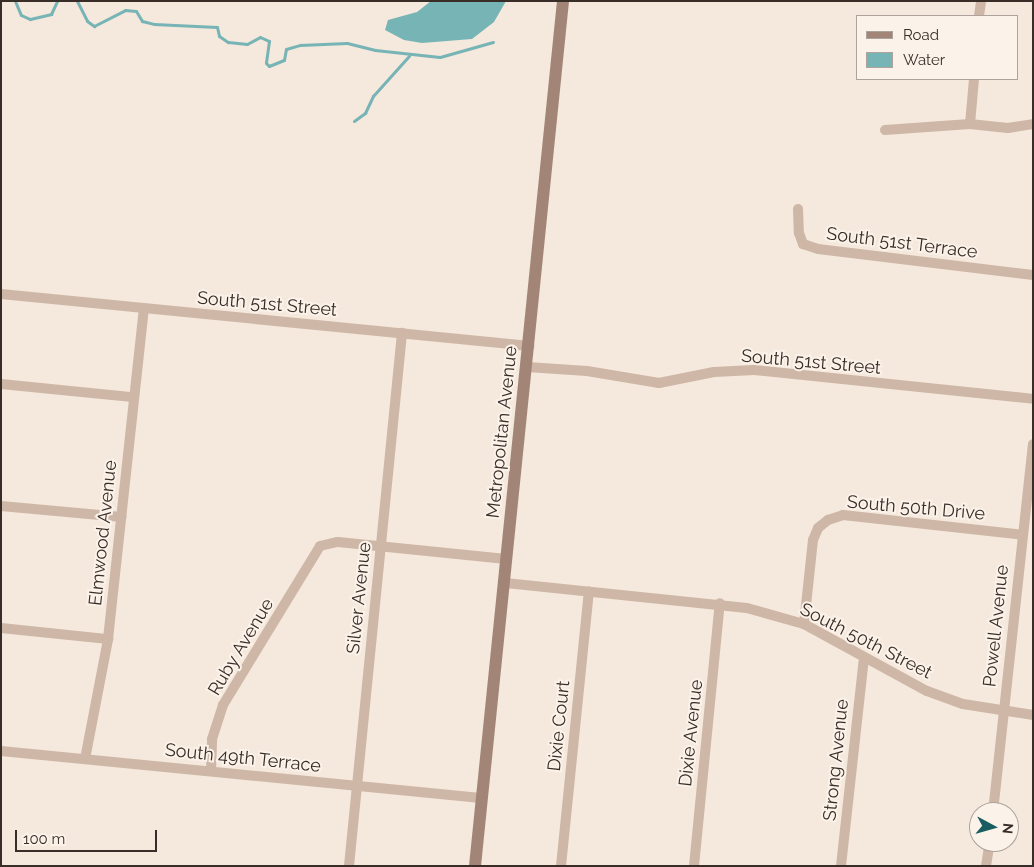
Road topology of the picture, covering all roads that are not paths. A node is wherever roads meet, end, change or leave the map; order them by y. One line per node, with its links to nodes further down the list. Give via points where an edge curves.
1 (563, 1): 13 (main road, Metropolitan Avenue)
2 (980, 1): 3 (street)
3 (979, 15)
4 (974, 80): 5 (street)
5 (970, 124): 6 (street, via 1008,128); 7 (street)
6 (1033, 124)
7 (885, 130)
8 (798, 209): 9 (street, South 51st Terrace, via 803,244 818,249)
9 (1033, 276)
10 (1, 294): 11 (street, South 51st Street)
11 (144, 309): 12 (street, South 51st Street); 16 (street, Elmwood Avenue)
12 (402, 333): 13 (street, South 51st Street); 22 (street, Silver Avenue)
13 (529, 346): 14 (main road, Metropolitan Avenue)
14 (527, 367): 17 (street, South 51st Street, via 587,371 659,383 714,372 754,370); 23 (main road, Metropolitan Avenue)
15 (1, 384): 16 (street)
16 (132, 396): 20 (street, Elmwood Avenue)
17 (1033, 399)
18 (1033, 444): 21 (street, Powell Avenue)
19 (1, 506): 20 (street)
20 (121, 517): 29 (street, Elmwood Avenue)
21 (1022, 535): 27 (street, South 50th Drive, via 843,515 828,520 818,528 812,540); 31 (street, Powell Avenue)
22 (380, 546): 23 (street); 35 (street, Ruby Avenue, via 338,542 320,546 224,706 212,739); 36 (street, Silver Avenue)
23 (506, 559): 24 (main road, Metropolitan Avenue)
24 (505, 582): 25 (street, South 50th Street); 37 (main road, Metropolitan Avenue)
25 (589, 590): 26 (street, South 50th Street); 42 (street, Dixie Court)
26 (720, 603): 27 (street, South 50th Street); 43 (street, Dixie Avenue)
27 (804, 624): 30 (street, South 50th Street)
28 (1, 628): 29 (street)
29 (108, 639): 34 (street, Elmwood Avenue)
30 (864, 659): 31 (street, South 50th Street, via 927,691 963,704); 44 (street, Strong Avenue)
31 (1004, 712): 32 (street, South 50th Street); 38 (street, Powell Avenue)
32 (1033, 715)
33 (1, 751): 34 (street, South 49th Terrace)
34 (85, 759): 35 (street, South 49th Terrace)
35 (211, 771): 36 (street, South 49th Terrace)
36 (357, 786): 37 (street, South 49th Terrace); 40 (street, Silver Avenue)
37 (481, 798): 41 (main road, Metropolitan Avenue)
38 (995, 802)
39 (988, 852): 45 (street)
40 (349, 866)
41 (476, 866)
42 (561, 866)
43 (694, 866)
44 (841, 866)
45 (986, 866)

